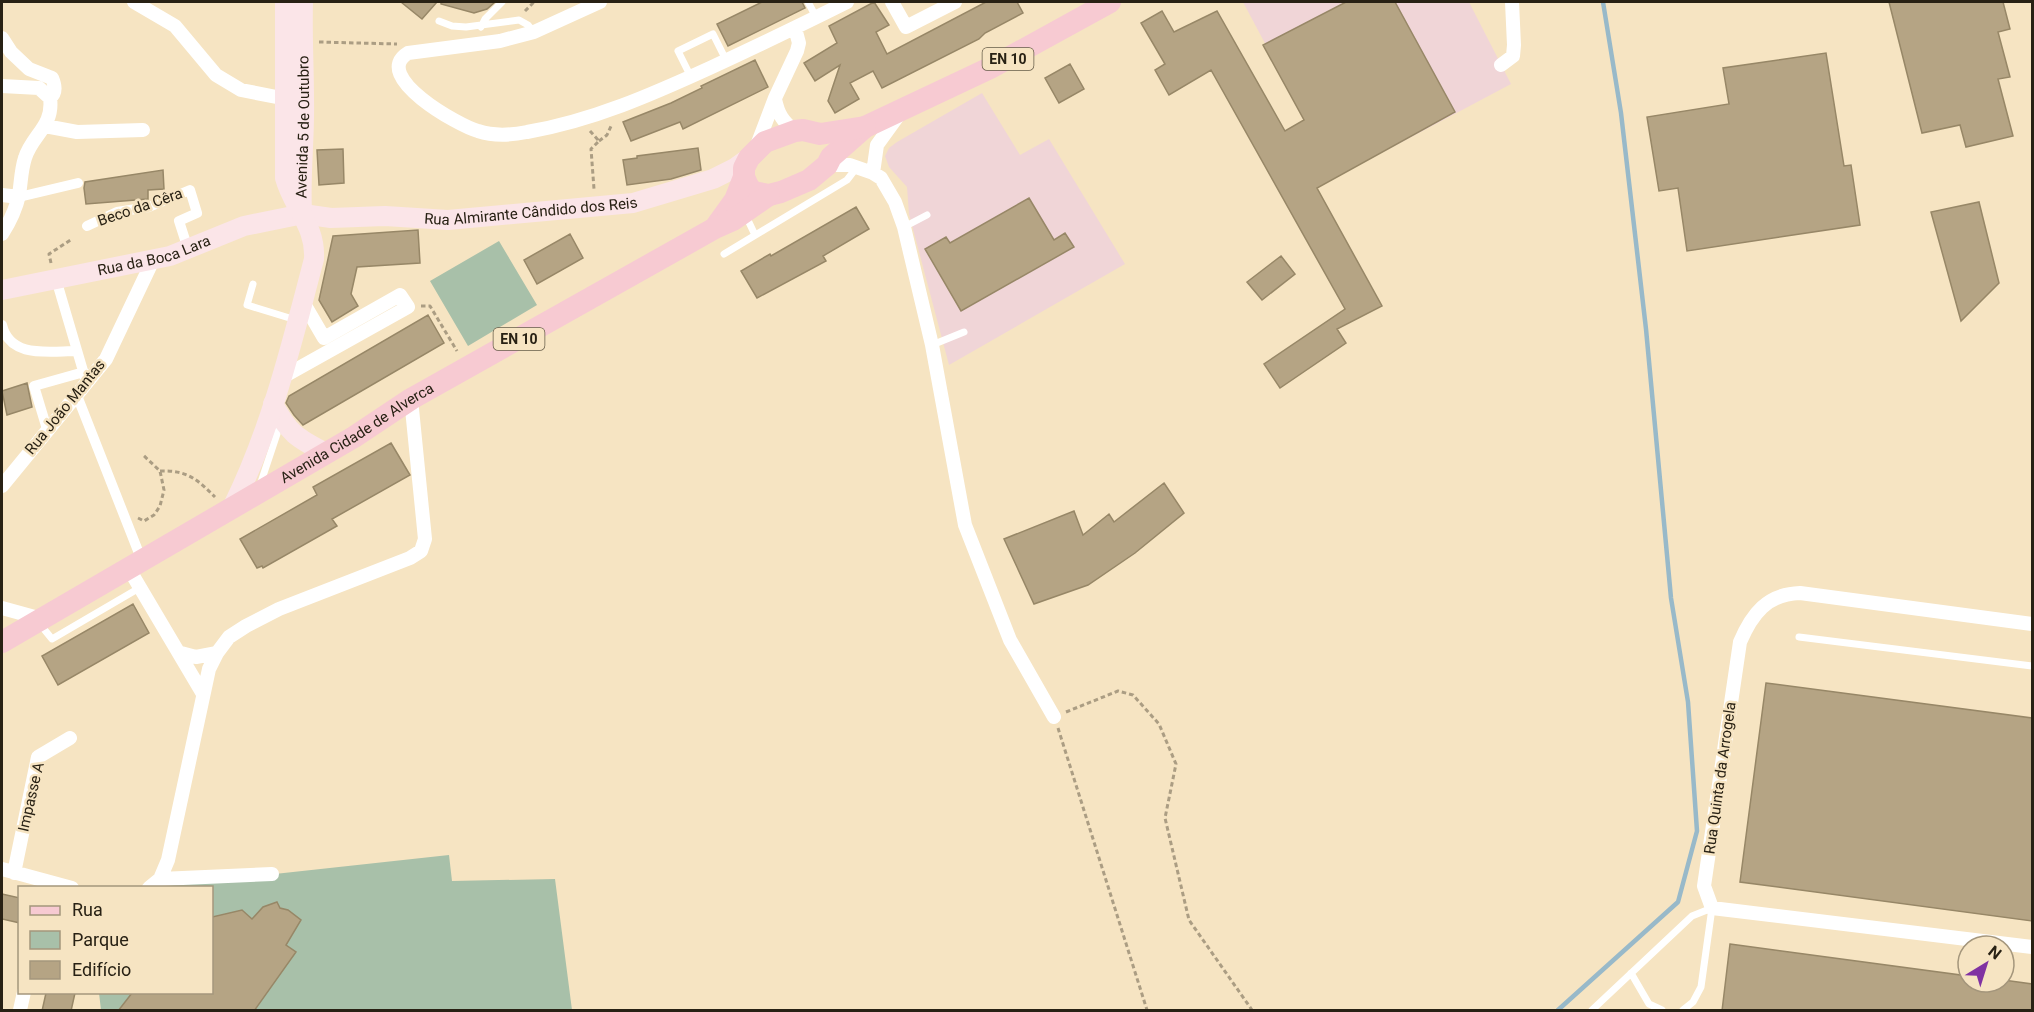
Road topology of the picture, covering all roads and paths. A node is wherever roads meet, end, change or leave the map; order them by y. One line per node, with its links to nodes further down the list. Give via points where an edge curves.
1 (134, 2): 26 (street, via 175,26 216,75 241,90)
2 (285, 2): 26 (main road, Avenida 5 de Outubro)
3 (303, 2): 26 (main road, Avenida 5 de Outubro)
4 (502, 2): 14 (lane, via 488,14)
5 (600, 2): 16 (street)
6 (808, 2): 12 (lane)
7 (847, 2): 12 (street)
8 (892, 2): 9 (street, via 906,27)
9 (955, 2)
10 (1110, 2): 27 (main road, Avenida Cidade de Alverca / EN 10, via 990,68)
11 (1512, 2): 21 (street, via 1513,56)
12 (816, 17): 15 (street)
13 (439, 21): 14 (lane, via 452,26)
14 (481, 27): 16 (lane, via 513,19 525,22)
15 (795, 28): 20 (street); 25 (street, via 797,51)
16 (534, 32): 28 (street, via 500,41 415,51 401,61 400,77 453,120 475,131 527,132)
17 (2, 38): 24 (street, via 29,69 52,78 55,86)
18 (312, 42): 19 (path)
19 (399, 44)
20 (726, 60): 22 (street); 22 (lane, via 713,34 678,51)
21 (1501, 65)
22 (690, 77): 28 (street, via 639,100)
23 (2, 86): 24 (street, via 39,88)
24 (50, 98): 29 (street, via 51,110)
25 (775, 98): 32 (street, via 782,120); 36 (street)
26 (295, 100): 44 (main road, Avenida 5 de Outubro)
27 (903, 109): 30 (main road, Avenida Cidade de Alverca / EN 10); 38 (street, via 877,145)
28 (578, 120): 34 (path, via 599,141 591,149)
29 (45, 126): 31 (street, via 77,132); 42 (street, via 25,156)
30 (865, 127): 33 (main road, Avenida Cidade de Alverca / EN 10); 35 (main road, Avenida Cidade de Alverca)
31 (143, 130)
32 (795, 131): 33 (main road, Avenida Cidade de Alverca); 36 (main road, Avenida Cidade de Alverca, via 774,137)
33 (820, 134): 35 (main road, via 831,148)
34 (591, 157)
35 (829, 161): 37 (street); 41 (main road, Avenida Cidade de Alverca, via 809,180)
36 (749, 162): 41 (main road, via 753,192); 44 (main road, Rua Almirante Cândido dos Reis, via 713,179 633,203 448,220); 48 (main road, Avenida Cidade de Alverca, via 735,200)
37 (857, 167): 38 (street); 50 (lane, via 847,180)
38 (873, 173): 47 (street, via 889,188)
39 (78, 183): 42 (street)
40 (2, 195): 42 (street)
41 (769, 195): 43 (main road, Avenida Cidade de Alverca)
42 (19, 196): 49 (street)
43 (744, 212): 48 (main road, Avenida Cidade de Alverca); 50 (lane)
44 (303, 214): 52 (main road, Rua da Boca Lara, via 244,226); 59 (main road, Avenida 5 de Outubro, via 315,245)
45 (927, 215): 47 (lane)
46 (87, 226): 52 (street, Beco da Cêra, via 117,212 149,207 190,190 197,213 179,221)
47 (904, 227): 62 (street)
48 (715, 228): 64 (main road, Avenida Cidade de Alverca / EN 10)
49 (2, 234)
50 (755, 236): 53 (lane)
51 (72, 239): 55 (path, via 49,254)
52 (188, 249): 54 (main road, Rua da Boca Lara)
53 (724, 254)
54 (153, 260): 55 (main road, Rua da Boca Lara); 65 (street, Rua João Mantas, via 106,359)
55 (56, 279): 57 (main road, Rua da Boca Lara); 63 (street)
56 (253, 284): 59 (lane, via 248,305)
57 (2, 290)
58 (408, 308): 59 (street, via 400,295 324,338); 64 (path, via 430,306); 66 (street)
59 (300, 312): 66 (main road, Avenida 5 de Outubro)
60 (2, 325): 63 (street, via 10,343 21,350)
61 (964, 332): 62 (lane)
62 (932, 345): 88 (street, via 965,525 1010,640)
63 (77, 351): 65 (street)
64 (468, 368): 68 (main road, Avenida Cidade de Alverca / EN 10)
65 (85, 377): 67 (street, Rua João Mantas); 70 (street, via 34,386)
66 (281, 378): 69 (main road, Avenida 5 de Outubro)
67 (76, 393): 70 (street, Rua João Mantas); 76 (street)
68 (411, 399): 71 (main road, Avenida Cidade de Alverca / EN 10); 85 (street, via 425,539 420,551 279,609 229,638)
69 (273, 404): 71 (main road, via 285,426); 75 (lane, via 278,434); 77 (main road, Avenida 5 de Outubro, via 253,464)
70 (47, 429): 74 (street, Rua João Mantas)
71 (326, 453): 75 (main road, Avenida Cidade de Alverca / EN 10)
72 (142, 454): 73 (path)
73 (160, 471): 76 (path, via 164,490 154,515 144,521); 77 (path, via 191,475)
74 (2, 486)
75 (256, 494): 77 (main road, Avenida Cidade de Alverca / EN 10)
76 (121, 508): 78 (street)
77 (230, 509): 78 (main road, Avenida Cidade de Alverca / EN 10)
78 (137, 572): 80 (main road, Avenida Cidade de Alverca / EN 10); 84 (street)
79 (2, 608): 80 (street)
80 (40, 620): 83 (main road, Avenida Cidade de Alverca / EN 10)
81 (2032, 624): 94 (street, Rua Quinta da Arrogela, via 1800,593 1768,601 1748,622 1740,642 1704,886)
82 (1799, 637): 86 (lane)
83 (2, 642)
84 (181, 653): 85 (street, via 196,657); 87 (street)
85 (217, 653): 87 (street)
86 (2032, 666)
87 (203, 694): 92 (street, via 168,860)
88 (1054, 717): 99 (path); 100 (path, via 1118,691 1133,695 1159,724 1176,764 1165,818 1189,920)
89 (70, 738): 90 (street, Impasse A, via 38,757)
90 (8, 871): 93 (street)
91 (272, 874): 92 (street)
92 (154, 883)
93 (49, 885)
94 (1712, 908): 95 (street); 96 (lane, via 1692,916); 103 (lane, via 1701,987 1694,1002)
95 (2032, 947)
96 (1632, 973): 101 (lane); 102 (lane, via 1649,1004)
97 (24, 994): 98 (street)
98 (20, 1011)
99 (1147, 1011)
100 (1252, 1011)
101 (1592, 1011)
102 (1662, 1011)
103 (1683, 1011)

